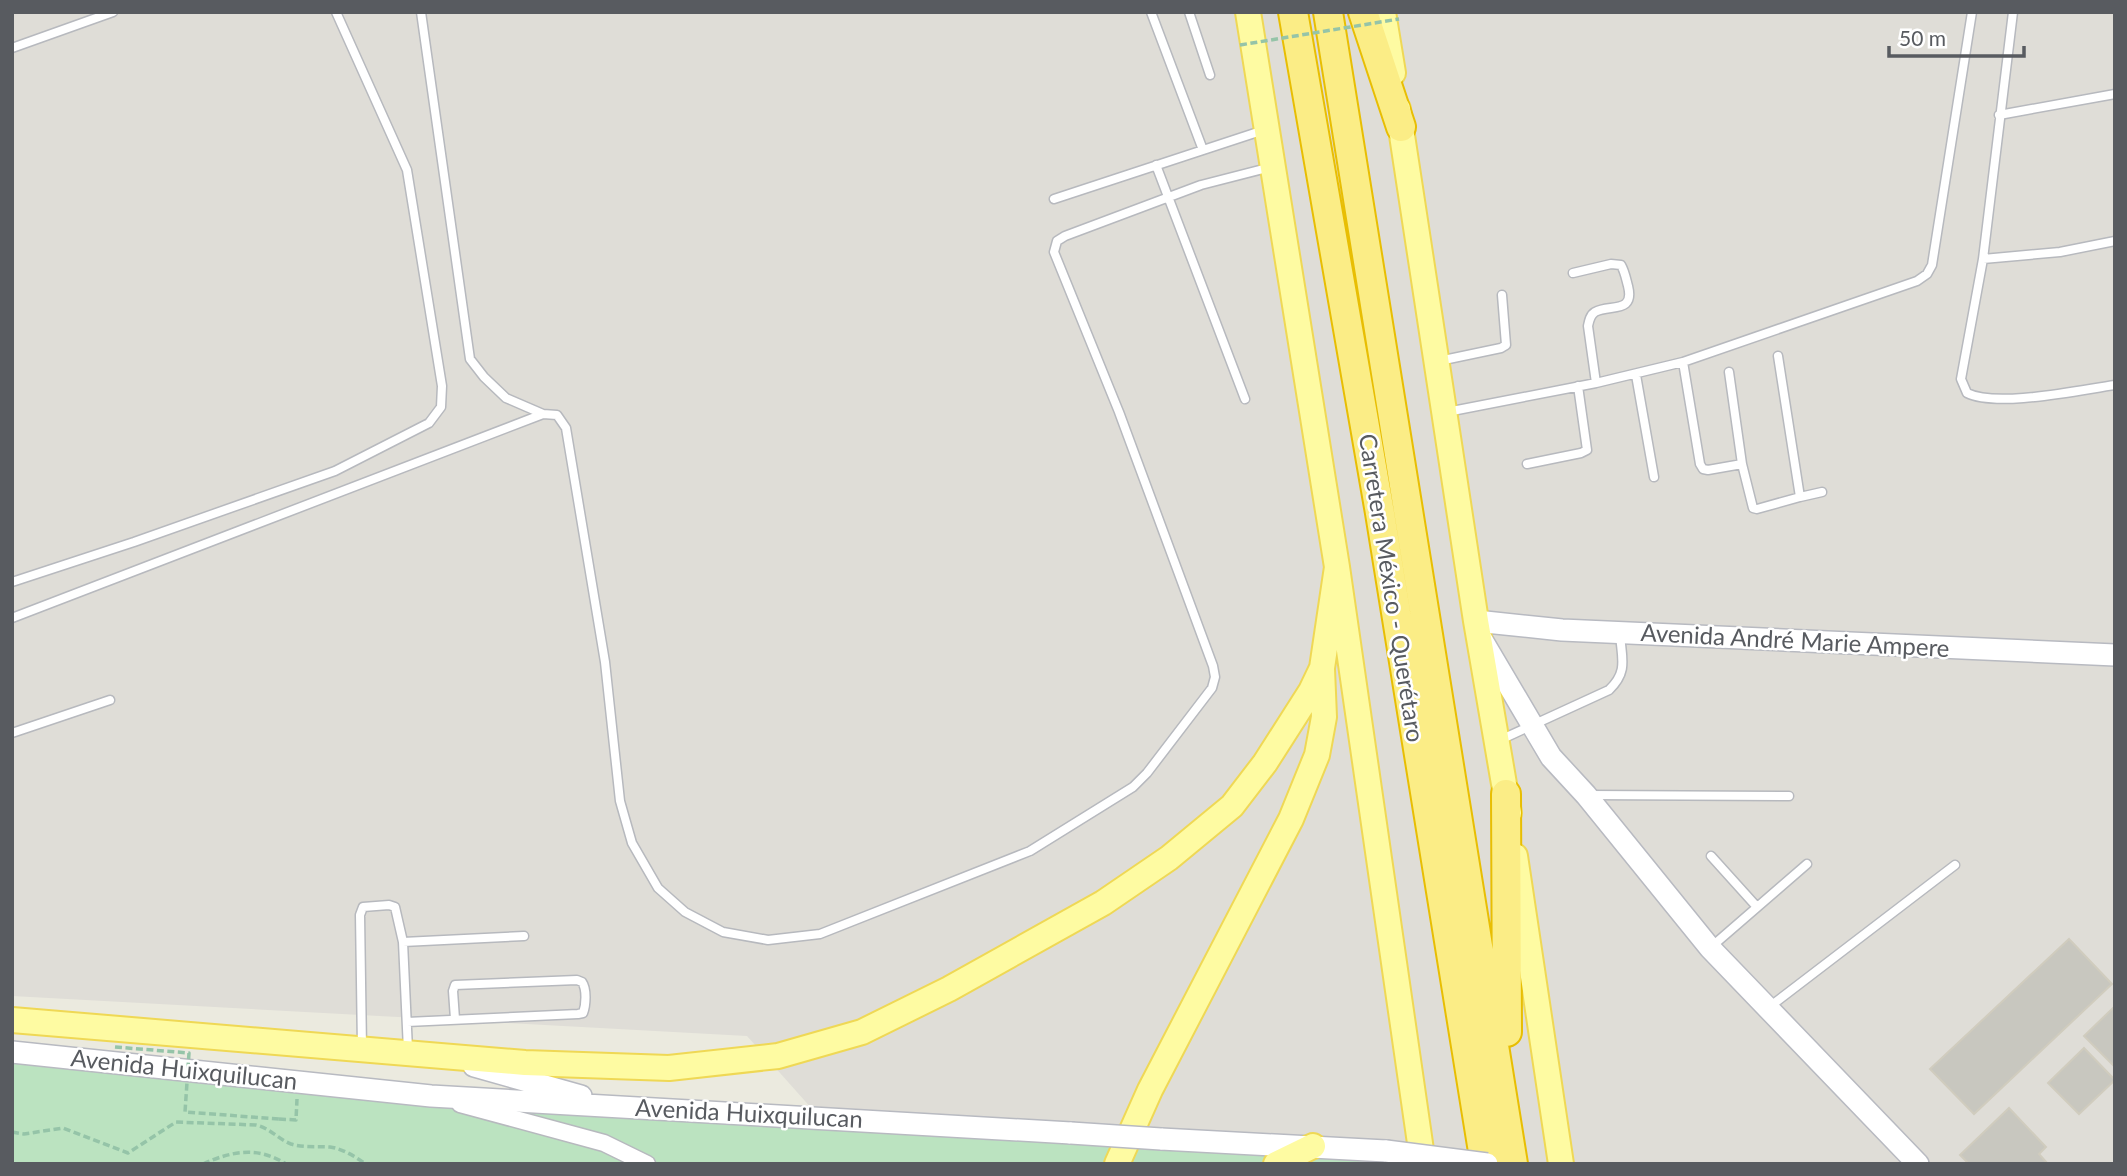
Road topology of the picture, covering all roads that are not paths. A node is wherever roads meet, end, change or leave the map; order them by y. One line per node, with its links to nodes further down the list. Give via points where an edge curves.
1 (113, 12): 13 (lane)
2 (336, 12): 45 (lane, via 407,170 442,386 440,407 429,423 335,471)
3 (421, 12): 38 (lane, via 470,359 506,398)
4 (1151, 12): 19 (lane)
5 (1189, 12): 14 (lane)
6 (1248, 12): 18 (main road)
7 (1293, 12): 81 (highway, Carretera México - Querétaro)
8 (1328, 12): 75 (highway, Carretera México - Querétaro)
9 (1363, 12): 17 (highway)
10 (1972, 12): 30 (lane, via 1927,274)
11 (2013, 12): 16 (lane)
12 (1391, 15): 17 (main road)
13 (12, 48)
14 (1209, 75)
15 (2115, 94): 16 (lane)
16 (1999, 115): 25 (lane)
17 (1401, 127): 29 (main road)
18 (1267, 129): 19 (lane); 21 (main road)
19 (1203, 150): 20 (lane)
20 (1156, 165): 22 (lane); 23 (lane)
21 (1273, 167): 22 (lane); 44 (main road)
22 (1168, 197): 36 (lane); 38 (lane, via 1065,236 1057,241 1054,252 1209,653 1215,677 1212,688 1133,787 1030,851 820,934 768,940 723,932 685,912 658,888 632,844 620,801 605,662 566,428 557,415)
23 (1054, 199)
24 (2115, 241): 25 (lane)
25 (1983, 259): 34 (lane, via 1961,379 1967,393 1979,399 2035,396)
26 (1573, 273): 33 (lane, via 1621,265 1630,295 1621,306 1594,312 1590,318)
27 (1502, 295): 29 (lane, via 1506,345)
28 (1778, 356): 43 (lane)
29 (1437, 362): 37 (main road)
30 (1683, 362): 32 (lane); 40 (lane, via 1703,468)
31 (1729, 372): 40 (lane)
32 (1636, 375): 33 (lane); 41 (lane)
33 (1596, 383): 35 (lane)
34 (2115, 385)
35 (1578, 386): 37 (lane); 39 (lane, via 1587,450)
36 (1245, 398)
37 (1444, 412): 47 (main road)
38 (543, 414): 46 (lane)
39 (1527, 464)
40 (1742, 464): 43 (lane, via 1753,508)
41 (1654, 477)
42 (1822, 492): 43 (lane)
43 (1800, 497)
44 (1337, 567): 50 (main road); 80 (main road)
45 (12, 582)
46 (12, 618)
47 (1478, 628): 48 (main road, Avenida André Marie Ampere); 52 (main road); 54 (main road)
48 (1620, 633): 49 (main road, Avenida André Marie Ampere); 52 (lane, via 1620,680 1609,690)
49 (2115, 655)
50 (1322, 668): 72 (main road, via 1265,763 1232,806 1169,858 1103,903 862,1032 778,1056 669,1068); 78 (main road, via 1324,717 1317,755 1291,819 1150,1090)
51 (110, 700): 53 (lane)
52 (1533, 725): 54 (lane); 56 (main road, via 1551,757)
53 (12, 733)
54 (1497, 741): 55 (main road)
55 (1506, 794): 75 (highway); 83 (main road)
56 (1586, 795): 57 (lane); 64 (main road)
57 (1789, 796)
58 (1711, 856): 61 (lane)
59 (1807, 864): 61 (lane)
60 (1955, 865): 65 (lane)
61 (1757, 907): 64 (lane)
62 (524, 936): 63 (lane)
63 (403, 943): 68 (lane); 69 (lane, via 395,907 363,908)
64 (1710, 948): 65 (main road)
65 (1768, 1008): 84 (main road)
66 (455, 1019): 66 (lane, via 455,985 577,980 585,986 583,1013); 68 (lane)
67 (12, 1020): 69 (main road)
68 (407, 1022): 71 (lane)
69 (362, 1050): 71 (main road)
70 (12, 1052): 73 (main road, Avenida Huixquilucan)
71 (408, 1053): 72 (main road)
72 (442, 1056): 74 (main road)
73 (431, 1096): 74 (main road, Avenida Huixquilucan); 77 (street, via 604,1143)
74 (617, 1107): 76 (main road, Avenida Huixquilucan, bridge)
75 (1507, 1118): 82 (highway, Carretera México - Querétaro)
76 (1313, 1146): 79 (main road); 81 (main road, Avenida Huixquilucan, bridge)
77 (647, 1164)
78 (1117, 1164)
79 (1276, 1164)
80 (1423, 1164)
81 (1486, 1164)
82 (1513, 1164)
83 (1561, 1164)
84 (1919, 1164)

